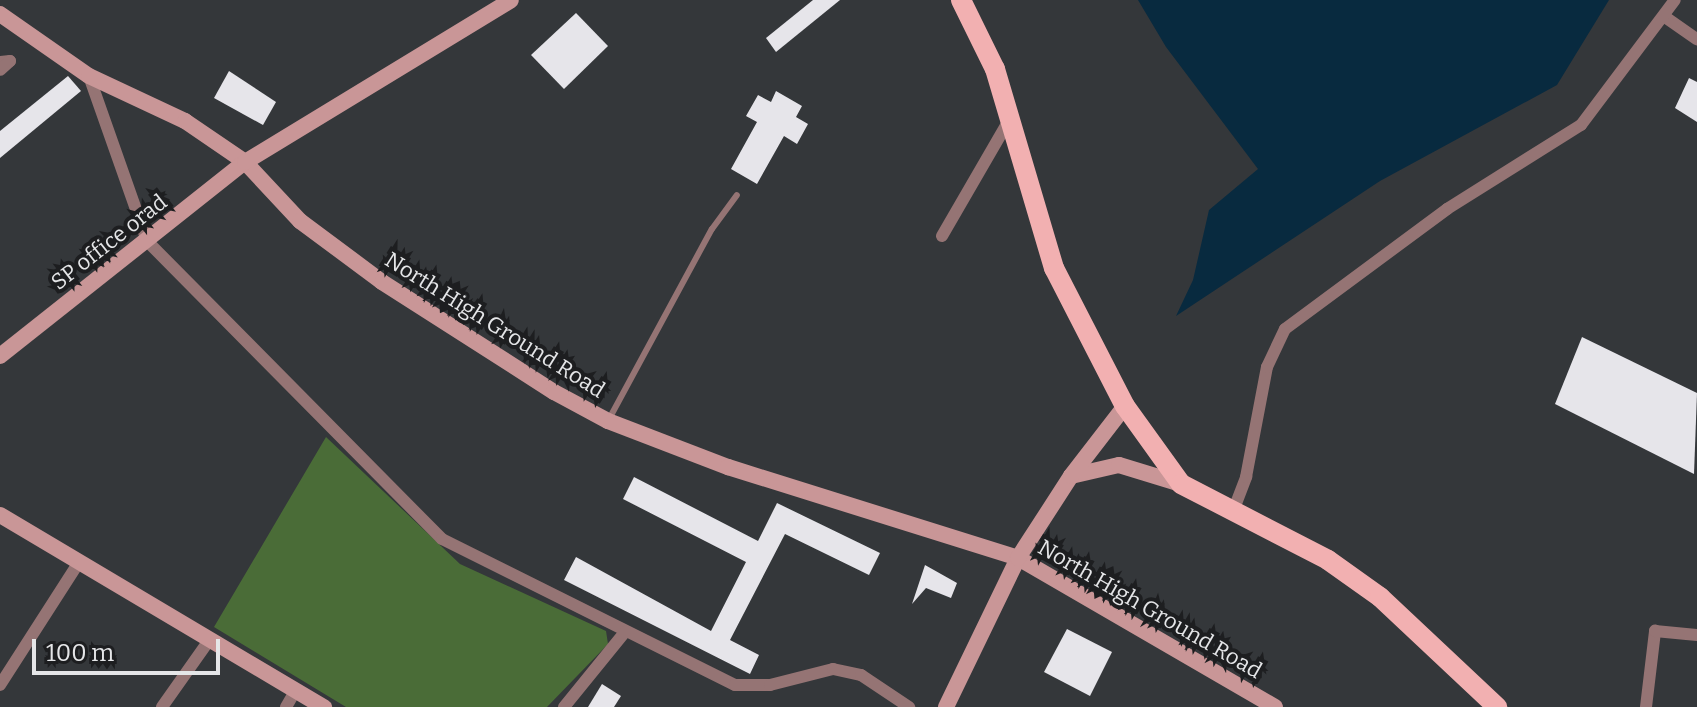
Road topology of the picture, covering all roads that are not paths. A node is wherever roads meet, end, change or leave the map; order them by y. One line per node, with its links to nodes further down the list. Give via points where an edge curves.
1 (511, 0): 11 (main road, SP office orad)
2 (961, 0): 10 (main road, via 995,69)
3 (1675, 0): 5 (street)
4 (0, 14): 9 (main road, North High Ground Road)
5 (1665, 17): 6 (street); 20 (street, via 1581,125 1447,209 1285,329 1267,367 1246,477)
6 (1697, 39)
7 (0, 62): 8 (street, via 10,61)
8 (0, 70)
9 (89, 76): 11 (main road, North High Ground Road, via 185,121); 14 (street)
10 (1011, 117): 13 (street); 16 (main road, via 1054,268)
11 (245, 162): 14 (main road, SP office orad); 17 (main road, North High Ground Road, via 300,221 382,282)
12 (737, 195): 17 (lane, via 712,229)
13 (942, 236)
14 (147, 241): 15 (main road, SP office orad); 24 (street, via 442,539)
15 (0, 356)
16 (1125, 406): 18 (main road); 19 (main road)
17 (608, 421): 22 (main road, North High Ground Road, via 728,467)
18 (1071, 476): 19 (main road, via 1119,465); 22 (main road)
19 (1181, 484): 20 (main road)
20 (1232, 514): 36 (main road, via 1328,560 1380,597)
21 (0, 515): 23 (main road)
22 (1018, 558): 34 (main road); 35 (main road, North High Ground Road)
23 (79, 562): 26 (main road); 27 (street)
24 (625, 632): 32 (street); 33 (street, via 735,685 770,685 833,669 861,675)
25 (1697, 635): 37 (street, via 1655,631)
26 (210, 639): 28 (main road); 29 (street)
27 (0, 685)
28 (296, 690): 30 (street); 31 (main road)
29 (162, 707)
30 (286, 707)
31 (324, 707)
32 (564, 707)
33 (909, 707)
34 (946, 707)
35 (1275, 707)
36 (1497, 707)
37 (1646, 707)

